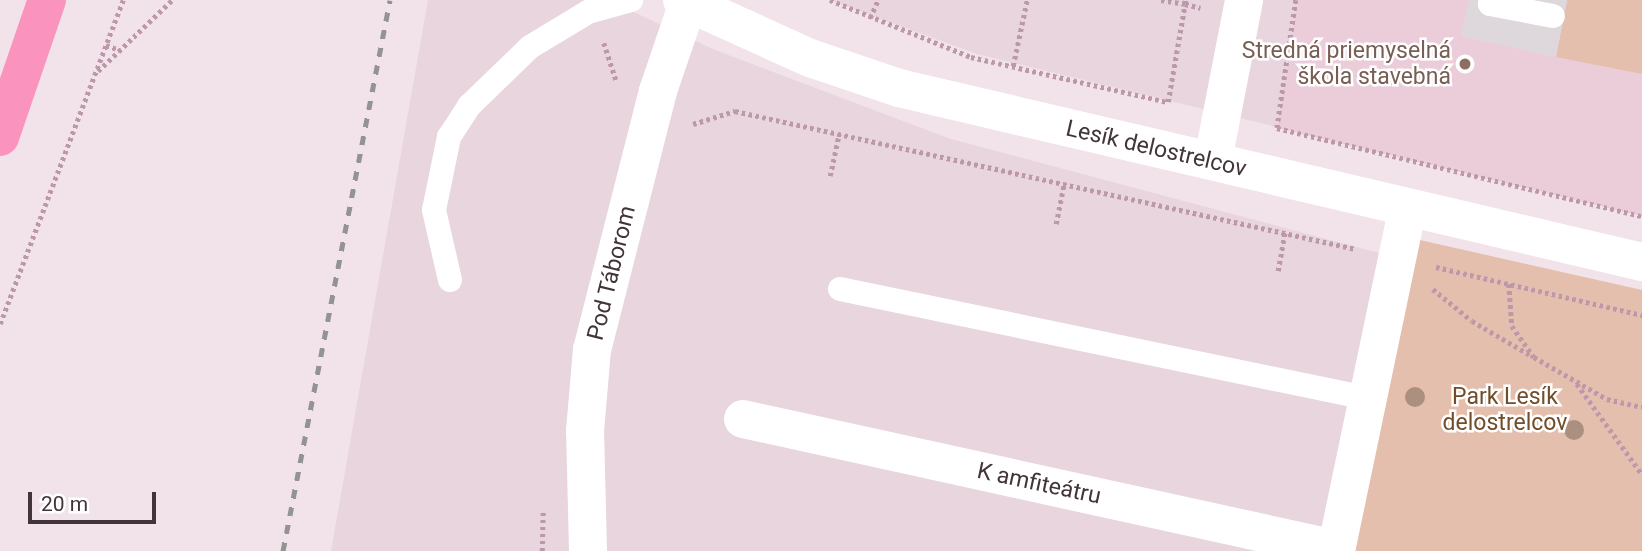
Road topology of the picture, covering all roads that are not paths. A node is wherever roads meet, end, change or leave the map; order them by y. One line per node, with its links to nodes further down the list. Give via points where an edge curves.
1 (47, 0): 7 (main road)
2 (631, 0): 11 (lane, via 588,12 530,47 469,106 449,137 434,210)
3 (1491, 0): 6 (lane, via 1490,5)
4 (685, 2): 8 (street, Lesík delostrelcov, via 810,58 899,88); 16 (street, Pod Táborom, via 592,350 585,431)
5 (1242, 8): 8 (street)
6 (1553, 16)
7 (0, 137)
8 (1213, 160): 9 (street, Lesík delostrelcov)
9 (1407, 210): 10 (street, Lesík delostrelcov); 13 (street, K amfiteátru)
10 (1642, 262)
11 (450, 280)
12 (840, 289): 13 (lane)
13 (1367, 398): 15 (street, K amfiteátru)
14 (743, 419): 15 (street, K amfiteátru)
15 (1336, 550)
16 (588, 551)

